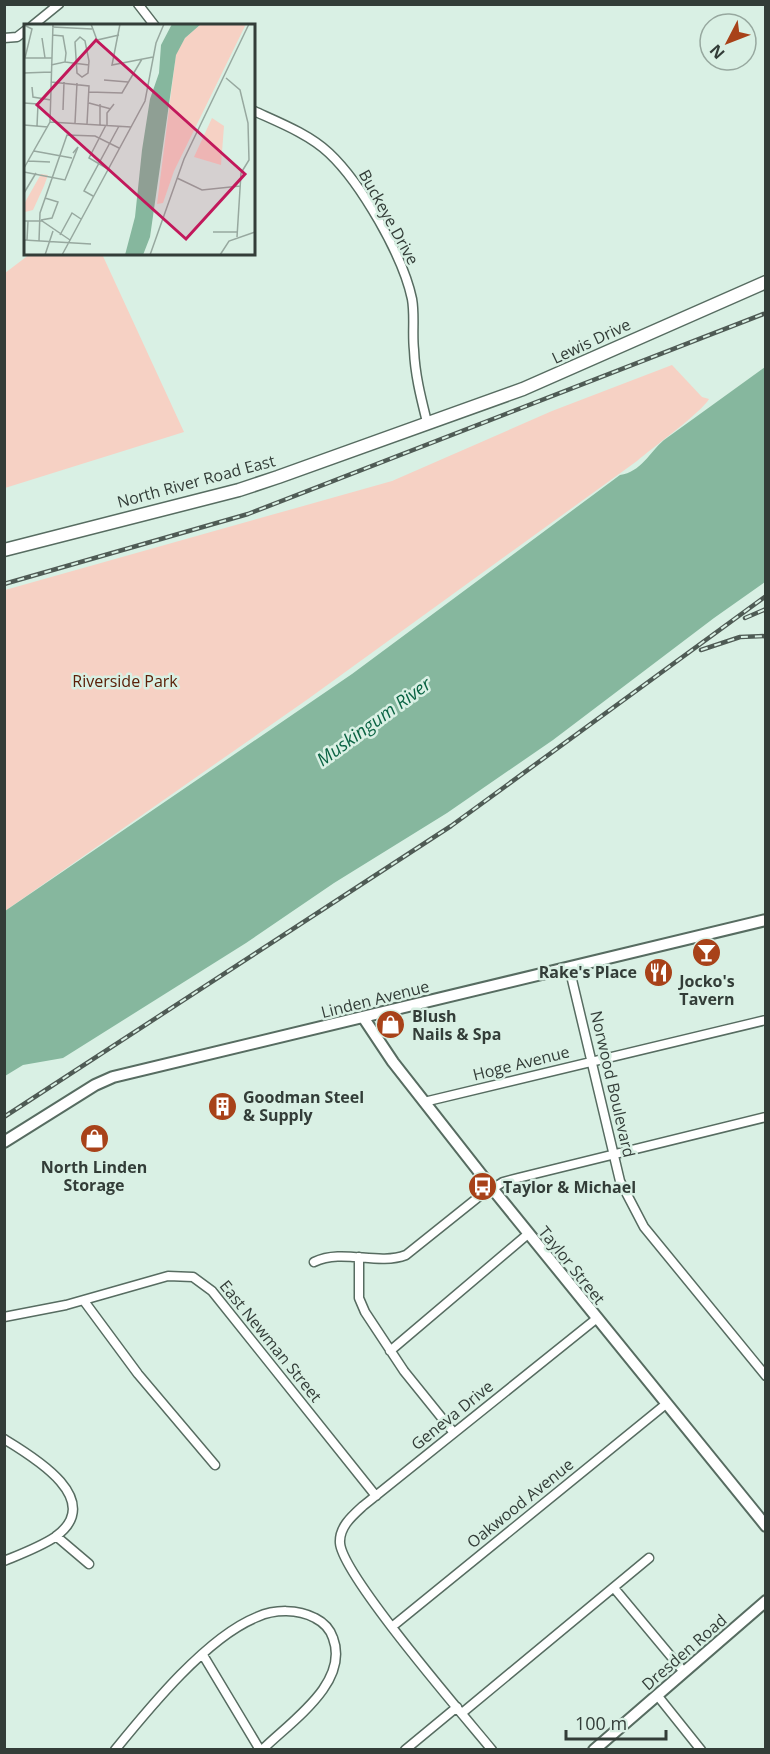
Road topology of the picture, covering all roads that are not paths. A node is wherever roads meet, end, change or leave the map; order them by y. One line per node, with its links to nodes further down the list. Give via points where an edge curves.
1 (59, 4): 3 (street)
2 (138, 4): 4 (street)
3 (34, 24)
4 (153, 24)
5 (24, 32): 6 (street, via 17,37)
6 (4, 38)
7 (255, 112): 9 (street, Buckeye Drive, via 329,152 366,201 409,288 416,378)
8 (765, 282): 9 (main road, Lewis Drive, via 523,389)
9 (427, 422): 10 (main road, North River Road East, via 239,490)
10 (4, 550)
11 (765, 921): 12 (street, Linden Avenue)
12 (570, 967): 13 (street, Linden Avenue); 15 (street, Norwood Boulevard)
13 (363, 1017): 16 (street, Taylor Street); 18 (street, Linden Avenue, via 113,1077)
14 (765, 1020): 15 (street, Hoge Avenue)
15 (591, 1062): 16 (street, Hoge Avenue); 19 (street, Norwood Boulevard)
16 (423, 1102): 20 (street, Taylor Street)
17 (765, 1117): 19 (street)
18 (5, 1141)
19 (614, 1154): 20 (street); 28 (street, Norwood Boulevard, via 620,1181 638,1218)
20 (492, 1188): 21 (street, Taylor Street); 22 (street, via 406,1255)
21 (528, 1234): 26 (street, Taylor Street); 27 (street)
22 (359, 1257): 23 (street, via 326,1256); 27 (street, via 360,1302)
23 (314, 1262)
24 (84, 1301): 25 (street, East Newman Street); 32 (street, via 134,1369); 33 (street, East Newman Street, via 168,1276 201,1281)
25 (4, 1317)
26 (596, 1319): 29 (street, Taylor Street); 30 (street, Geneva Drive)
27 (390, 1351): 30 (street)
28 (765, 1376)
29 (666, 1404): 34 (street, Taylor Street); 41 (street, Oakwood Avenue)
30 (454, 1433): 33 (street, Geneva Drive)
31 (4, 1438): 35 (street, via 47,1466 67,1490 70,1514)
32 (214, 1465)
33 (376, 1496): 41 (street, Geneva Drive, via 345,1524 340,1544 351,1569)
34 (765, 1526)
35 (57, 1536): 37 (street); 38 (street)
36 (649, 1558): 39 (street)
37 (4, 1561)
38 (89, 1564)
39 (614, 1588): 43 (street); 45 (street)
40 (765, 1601): 43 (street, Dresden Road)
41 (393, 1626): 45 (street)
42 (203, 1655): 46 (street); 47 (street); 47 (street, via 226,1634 266,1614 284,1611 309,1615 319,1619 331,1633 337,1652 332,1675 318,1695)
43 (684, 1672): 44 (street, Dresden Road)
44 (657, 1695): 50 (street, Dresden Road); 51 (street)
45 (460, 1710): 48 (street); 49 (street)
46 (115, 1749)
47 (261, 1749)
48 (405, 1749)
49 (492, 1749)
50 (594, 1749)
51 (701, 1749)

